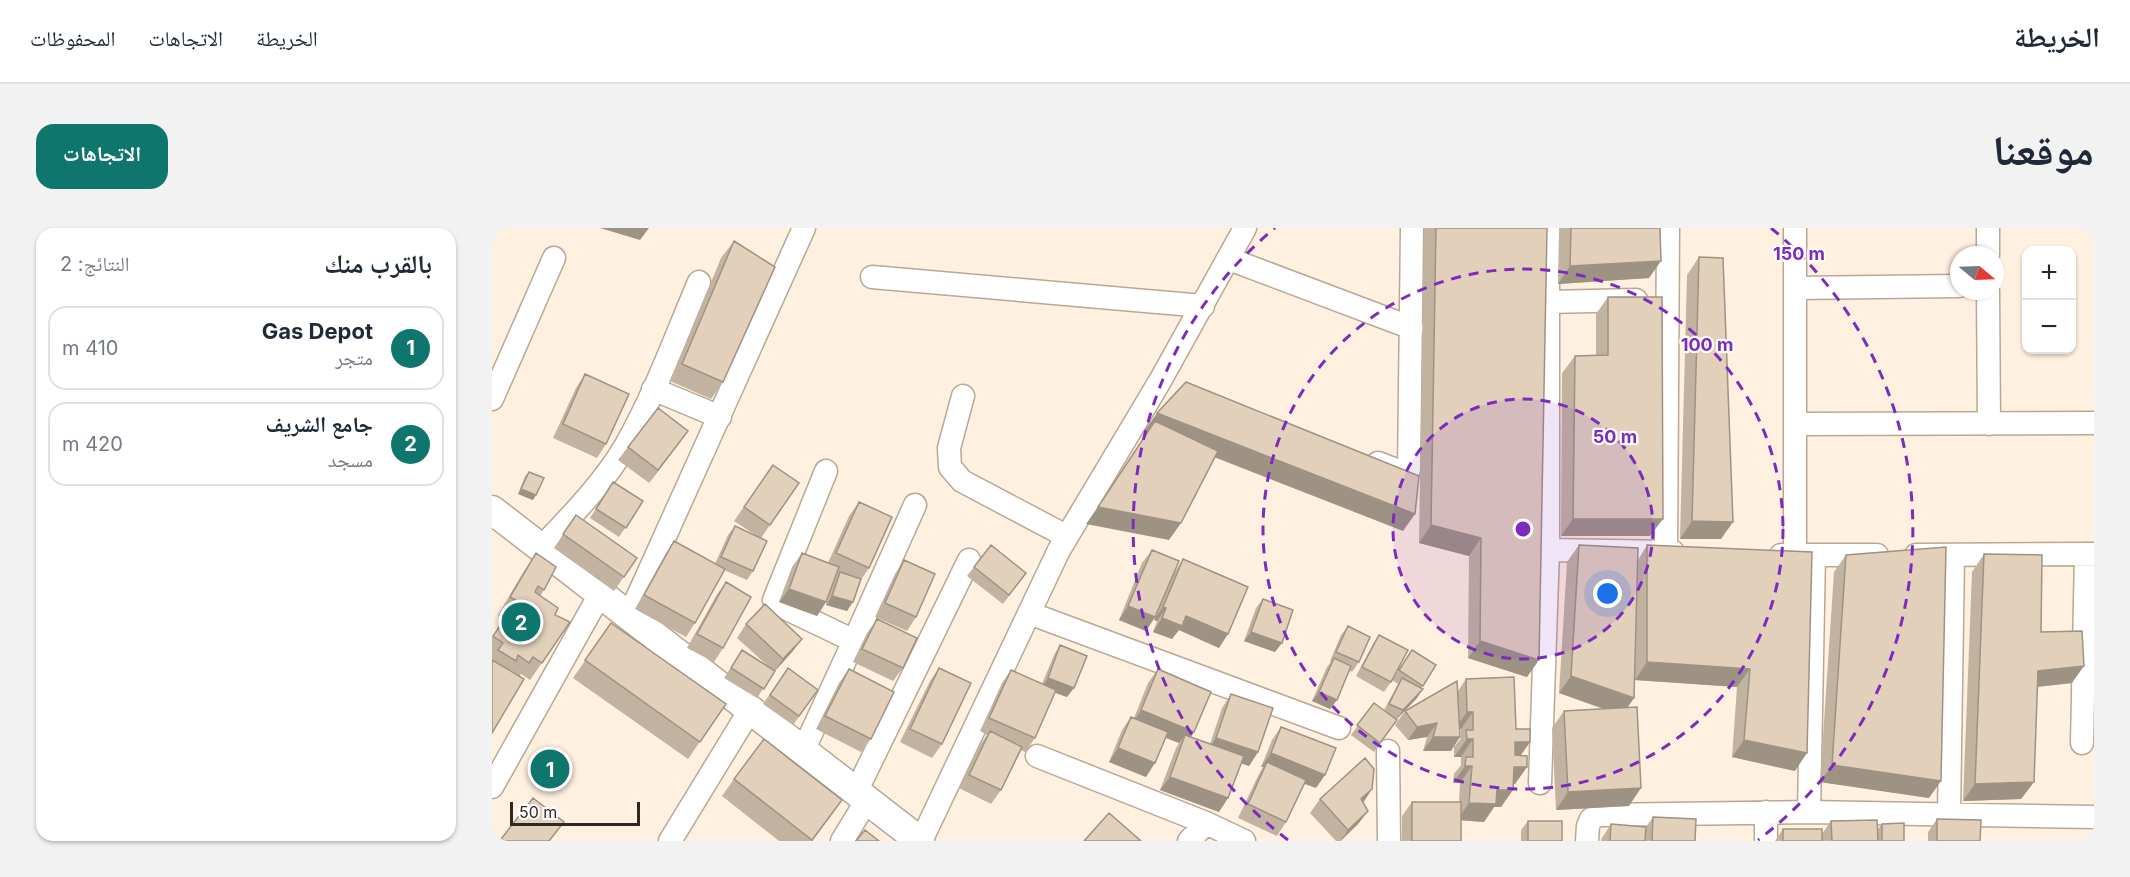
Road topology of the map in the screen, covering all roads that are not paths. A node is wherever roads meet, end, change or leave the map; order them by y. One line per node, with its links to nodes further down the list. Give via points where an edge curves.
1 (804, 228): 25 (street)
2 (1245, 228): 10 (street)
3 (1412, 228): 19 (street)
4 (1548, 228): 17 (street)
5 (1668, 228): 15 (street)
6 (1795, 228): 14 (street)
7 (1988, 228): 8 (street)
8 (1988, 246)
9 (554, 258): 24 (street)
10 (1229, 259): 18 (street); 19 (street)
11 (872, 277): 18 (street)
12 (699, 282): 21 (street)
13 (1950, 286): 14 (street)
14 (1795, 288): 27 (street)
15 (1668, 300): 17 (street); 36 (street)
16 (1988, 300): 28 (street)
17 (1548, 302): 35 (street)
18 (1203, 306): 20 (street)
19 (1412, 328): 29 (street, via 1409,469 1404,473)
20 (1160, 381): 22 (street); 33 (street)
21 (653, 389): 25 (street); 34 (street, via 610,469)
22 (1182, 390)
23 (963, 396): 33 (street, via 949,448 950,467 962,480)
24 (492, 399)
25 (720, 417): 45 (street)
26 (2094, 423): 28 (street)
27 (1795, 424): 28 (street); 40 (street)
28 (1989, 424)
29 (1360, 456)
30 (826, 471): 46 (street, via 774,600)
31 (915, 505): 46 (street)
32 (492, 510): 34 (main road)
33 (1066, 536): 44 (street)
34 (542, 548): 43 (main road)
35 (1548, 550): 36 (street); 53 (street)
36 (1666, 552): 37 (street)
37 (1690, 553)
38 (1760, 554): 40 (street)
39 (2090, 554): 41 (street); 49 (street)
40 (1804, 555): 41 (street); 56 (street)
41 (1953, 555): 58 (street)
42 (969, 560): 55 (street)
43 (600, 594): 45 (main road); 54 (street)
44 (1029, 613): 48 (street); 64 (street)
45 (629, 616): 47 (main road)
46 (854, 641): 50 (street)
47 (750, 710): 50 (main road); 62 (street)
48 (1339, 728)
49 (2082, 743)
50 (803, 751): 55 (main road)
51 (1388, 751): 61 (street)
52 (1037, 756): 60 (street)
53 (1540, 783)
54 (492, 788)
55 (862, 796): 63 (street); 64 (main road)
56 (1809, 812): 57 (street); 58 (street)
57 (1766, 813): 68 (street, via 1599,815 1591,819); 69 (street)
58 (1949, 814): 59 (street)
59 (2094, 817)
60 (1206, 823): 65 (street); 66 (street)
61 (1388, 833): 67 (street)
62 (670, 841)
63 (842, 841)
64 (920, 841)
65 (1189, 841)
66 (1244, 841)
67 (1371, 841)
68 (1587, 841)
69 (1766, 841)

